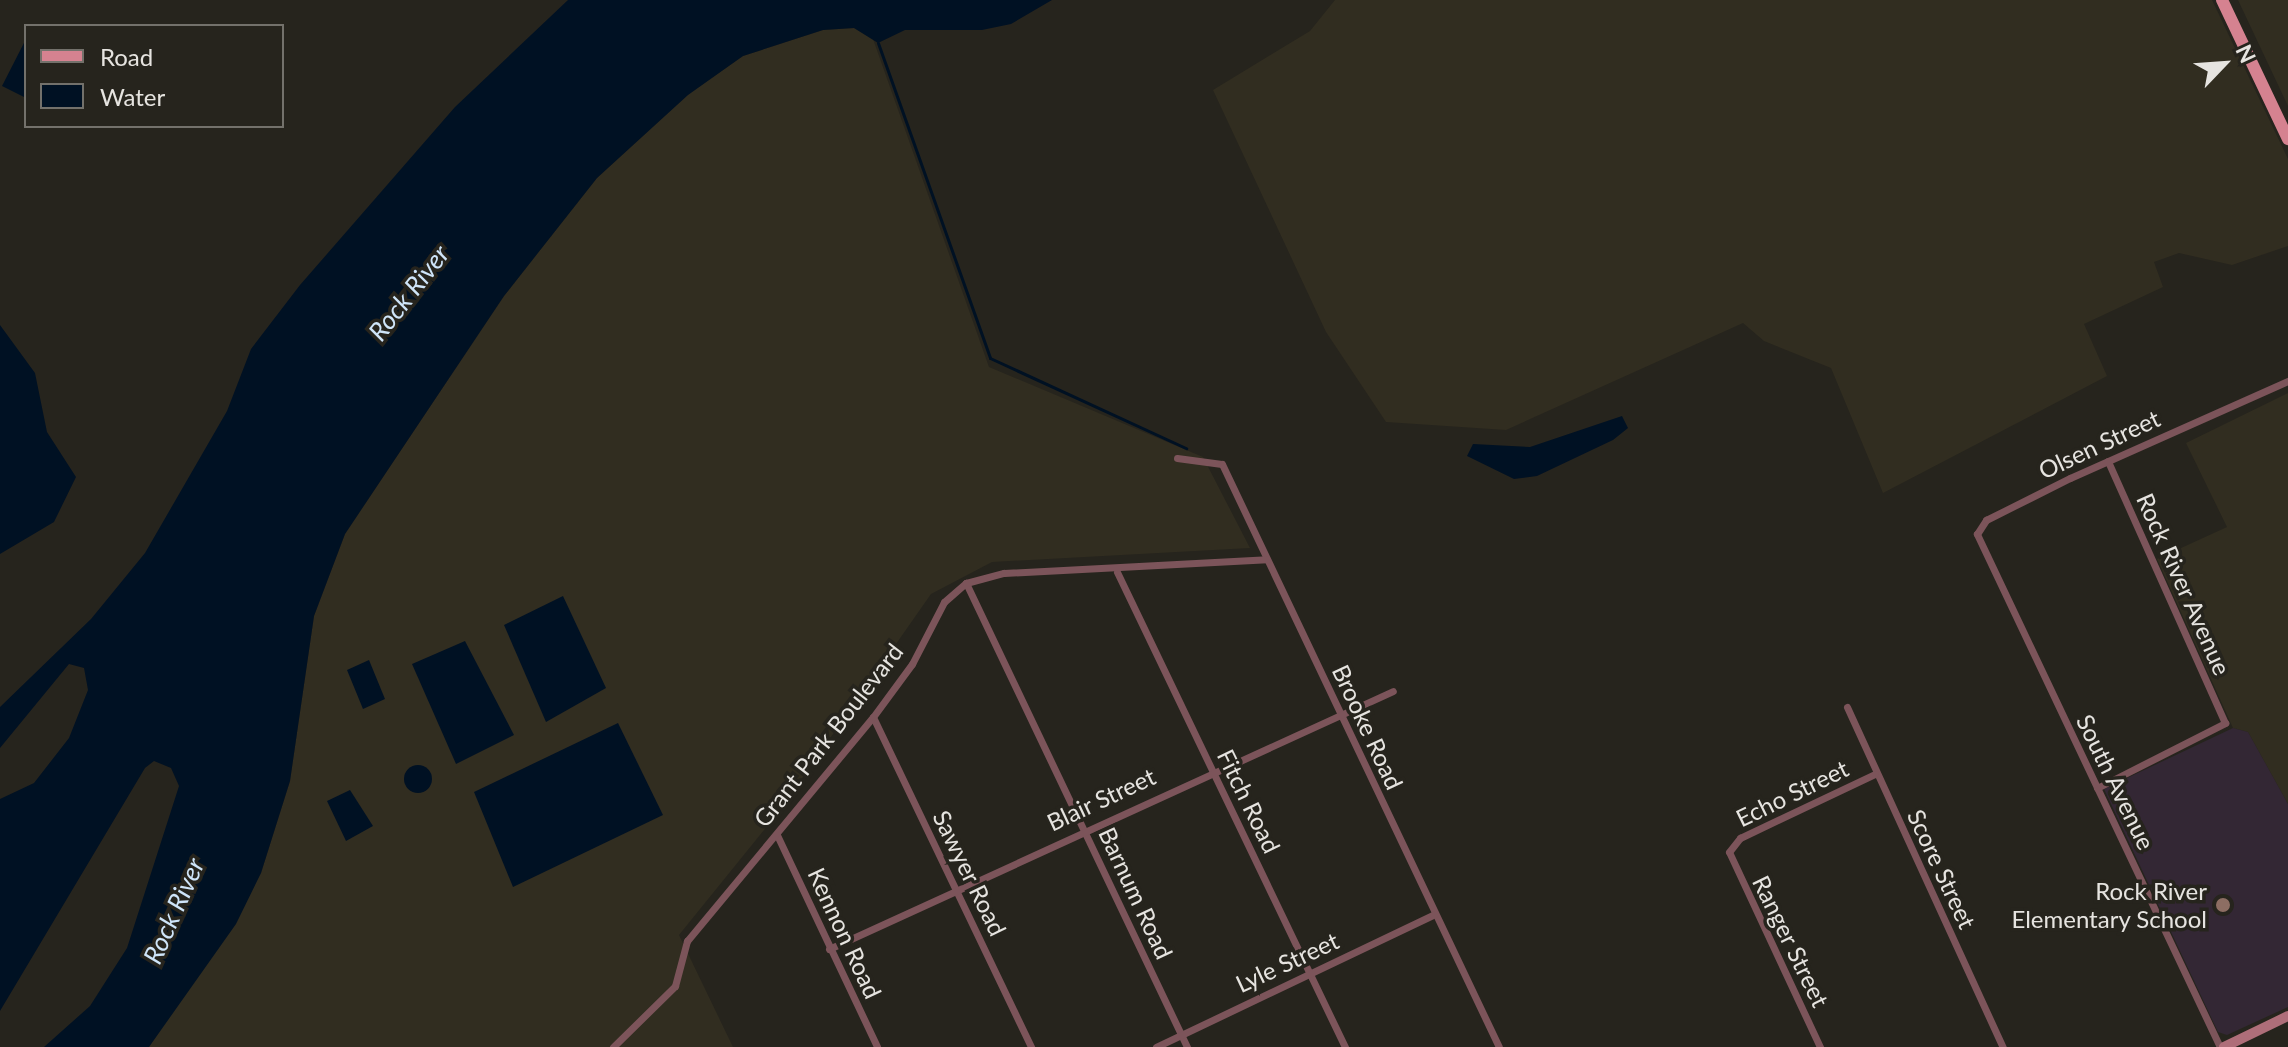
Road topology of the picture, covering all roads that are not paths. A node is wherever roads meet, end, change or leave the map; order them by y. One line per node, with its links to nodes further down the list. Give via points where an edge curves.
1 (2222, 0): 2 (main road)
2 (2288, 139)
3 (2288, 381): 5 (street, Olsen Street)
4 (1177, 458): 7 (street, Brooke Road, via 1222,464)
5 (2108, 461): 6 (street, Olsen Street, via 1986,520); 16 (street, Rock River Avenue, via 2225,723)
6 (1977, 534): 16 (street, South Avenue)
7 (1267, 559): 8 (street); 12 (street, Brooke Road)
8 (1117, 572): 9 (street, via 1004,573); 14 (street, Fitch Road)
9 (966, 583): 13 (street, Grant Park Boulevard, via 944,602 912,664); 17 (street, Barnum Road)
10 (1393, 691): 12 (street, Blair Street)
11 (1847, 707): 15 (street, Score Street)
12 (1339, 710): 14 (street, Blair Street); 21 (street, Brooke Road)
13 (873, 717): 18 (street, Grant Park Boulevard); 20 (street, Sawyer Road)
14 (1212, 769): 17 (street, Blair Street); 23 (street, Fitch Road)
15 (1875, 774): 19 (street, Echo Street, via 1740,838); 34 (street, Score Street)
16 (2097, 788): 35 (street, South Avenue)
17 (1084, 830): 20 (street, Blair Street); 25 (street, Barnum Road)
18 (777, 835): 22 (street, Kennon Road); 26 (street, Grant Park Boulevard, via 687,941 675,986)
19 (1729, 852): 33 (street, Ranger Street)
20 (956, 891): 22 (street, Blair Street); 28 (street, Sawyer Road)
21 (1435, 914): 23 (street, Lyle Street); 32 (street, Brooke Road)
22 (829, 949): 27 (street, Kennon Road)
23 (1310, 973): 25 (street, Lyle Street); 31 (street, Fitch Road)
24 (2288, 1016): 35 (street)
25 (1181, 1035): 29 (street, Lyle Street); 30 (street, Barnum Road)
26 (613, 1047)
27 (877, 1047)
28 (1031, 1047)
29 (1156, 1047)
30 (1187, 1047)
31 (1345, 1047)
32 (1499, 1047)
33 (1820, 1047)
34 (2003, 1047)
35 (2222, 1047)

